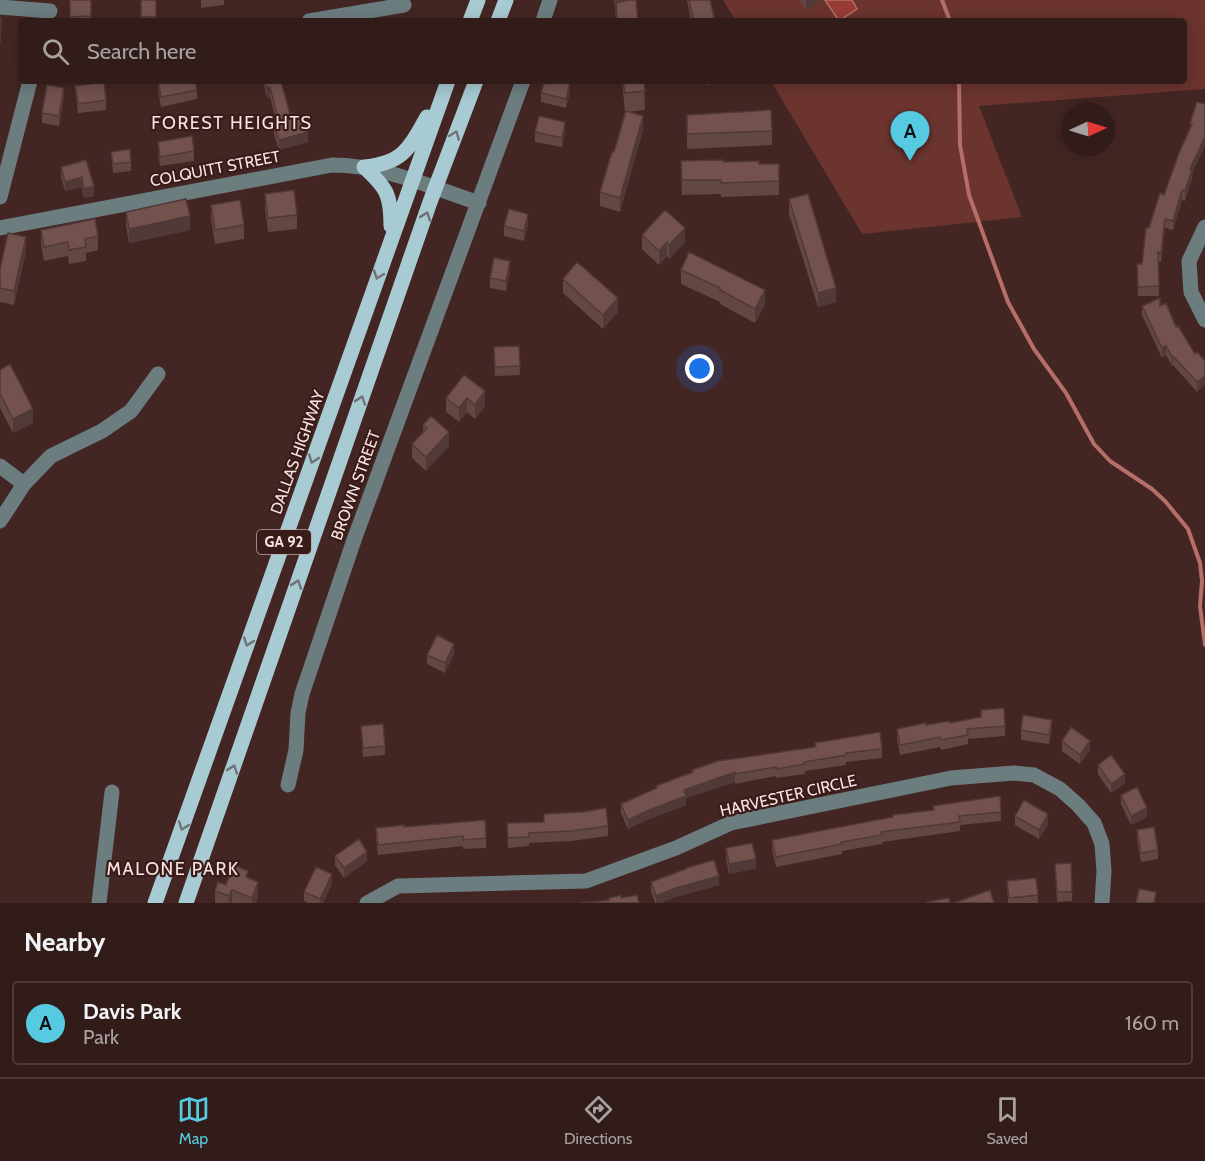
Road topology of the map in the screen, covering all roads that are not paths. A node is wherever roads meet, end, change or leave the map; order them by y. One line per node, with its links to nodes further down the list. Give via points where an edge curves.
1 (478, 0): 8 (main road)
2 (506, 0): 9 (main road)
3 (550, 0): 10 (street)
4 (404, 5): 7 (street)
5 (0, 8): 6 (street)
6 (50, 11)
7 (327, 18)
8 (471, 18)
9 (499, 18)
10 (544, 18)
11 (29, 84): 19 (street)
12 (446, 84): 16 (main road, via 407,151 392,162)
13 (447, 84): 17 (main road, DALLAS HIGHWAY / GA 92)
14 (475, 84): 18 (main road, GA 92, one-way to 14)
15 (522, 84): 20 (street, BROWN STREET)
16 (364, 167): 17 (street, COLQUITT STREET); 22 (street, COLQUITT STREET, via 312,167); 23 (main road, via 390,198)
17 (411, 180): 18 (street, COLQUITT STREET); 23 (main road, DALLAS HIGHWAY / GA 92)
18 (435, 189): 20 (street); 33 (main road, GA 92, one-way to 18)
19 (0, 197)
20 (479, 203): 29 (street, BROWN STREET, via 354,540 302,694)
21 (1205, 227): 24 (street, via 1189,261 1191,292)
22 (0, 228)
23 (391, 241): 32 (main road, DALLAS HIGHWAY / GA 92, one-way to 32)
24 (1205, 320)
25 (158, 374): 27 (street, via 131,411 102,431 51,456)
26 (0, 466): 27 (street)
27 (24, 484): 28 (street)
28 (0, 521)
29 (288, 785)
30 (112, 792): 31 (street)
31 (99, 903)
32 (155, 903)
33 (186, 903)
34 (367, 903): 35 (street, HARVESTER CIRCLE, via 398,886 586,881 731,823 951,778 1014,773 1034,776 1060,789 1094,823 1102,844)
35 (1102, 903)

